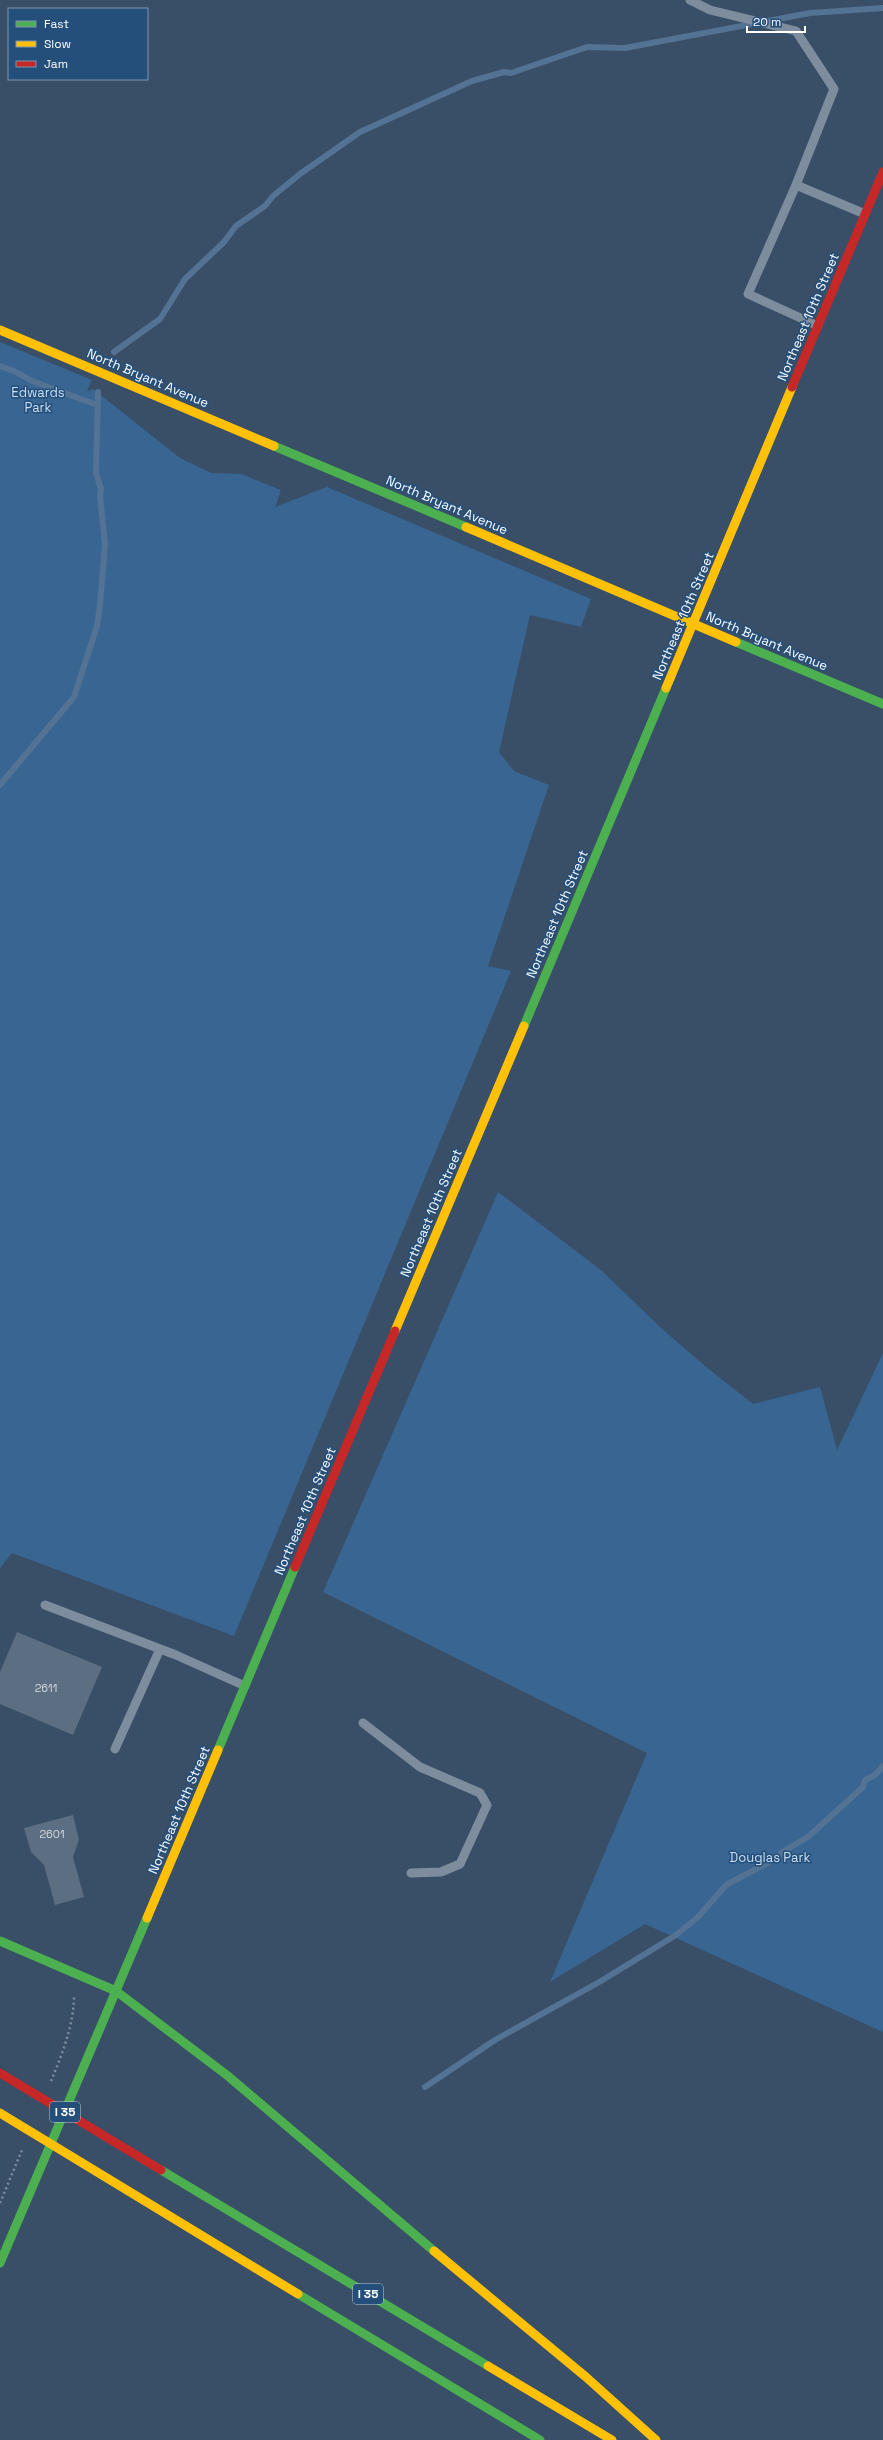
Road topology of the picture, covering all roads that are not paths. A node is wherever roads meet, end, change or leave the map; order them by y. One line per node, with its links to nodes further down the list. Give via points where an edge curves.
1 (690, 0): 3 (lane, via 710,10 796,31 834,88)
2 (883, 172): 4 (main road, Northeast 10th Street)
3 (796, 185): 4 (lane); 5 (lane, via 748,294)
4 (866, 214): 5 (main road, Northeast 10th Street)
5 (818, 326): 7 (main road, Northeast 10th Street)
6 (0, 330): 7 (main road, North Bryant Avenue, via 412,503)
7 (693, 625): 8 (main road, North Bryant Avenue); 11 (main road, Northeast 10th Street)
8 (883, 704)
9 (45, 1604): 10 (lane)
10 (160, 1649): 11 (lane); 13 (lane)
11 (245, 1686): 16 (main road, Northeast 10th Street)
12 (363, 1723): 14 (lane, via 420,1767 480,1793 487,1805 460,1864 441,1872)
13 (115, 1749)
14 (411, 1873)
15 (0, 1941): 16 (main road)
16 (116, 1991): 19 (main road, Northeast 10th Street); 22 (main road, via 228,2076 586,2377)
17 (2, 2075): 21 (main road, I 35)
18 (0, 2113): 20 (main road, I 35)
19 (0, 2263)
20 (540, 2440)
21 (612, 2440)
22 (656, 2440)

